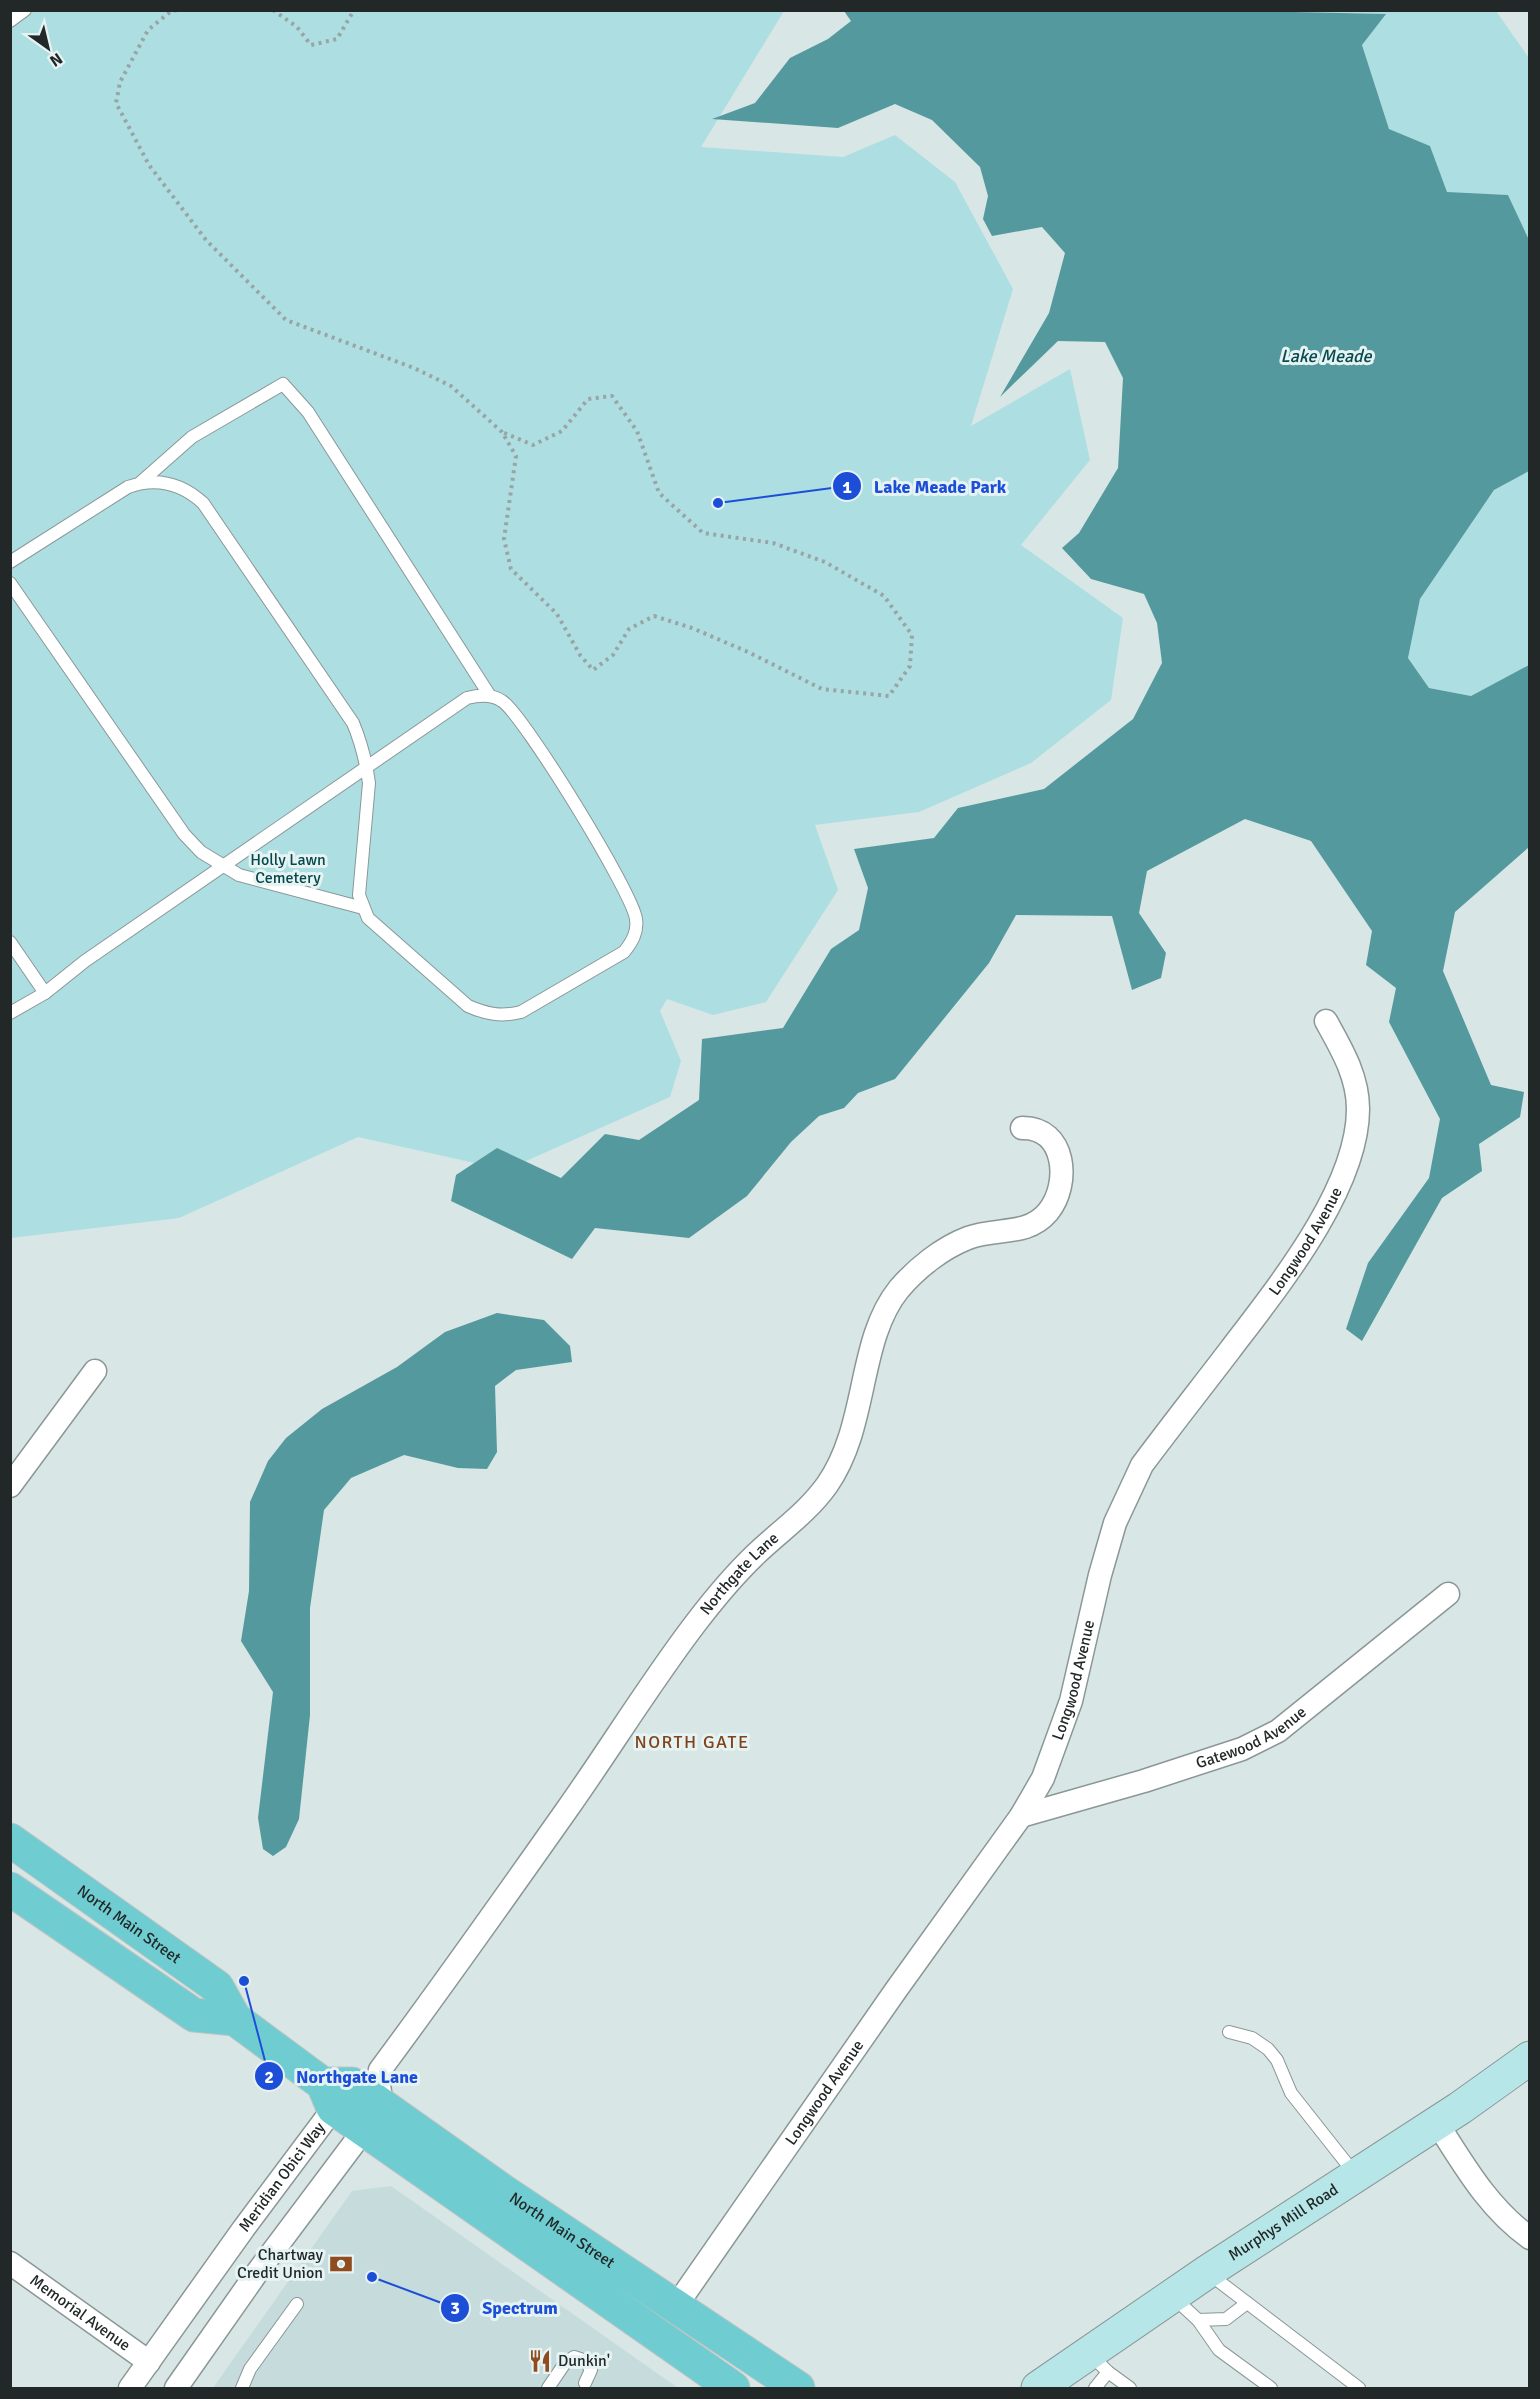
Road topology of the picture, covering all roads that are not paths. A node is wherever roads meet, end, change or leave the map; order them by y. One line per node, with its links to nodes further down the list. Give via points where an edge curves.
1 (25, 10): 2 (lane)
2 (10, 21)
3 (141, 482): 4 (lane); 6 (lane, via 192,437 283,384 308,412); 7 (lane, via 177,486 204,504 353,723)
4 (10, 562)
5 (10, 584): 8 (lane, via 184,834)
6 (490, 696): 7 (lane, via 467,698); 9 (lane, via 513,709 596,837 636,917 632,941 624,952 521,1012 487,1014 468,1006 368,918)
7 (366, 765): 8 (lane); 9 (lane, via 369,783 359,895)
8 (219, 866): 9 (lane, via 239,875); 11 (lane)
9 (363, 908)
10 (10, 942): 11 (lane)
11 (45, 993): 12 (lane)
12 (10, 1013)
13 (1326, 1021): 18 (street, Longwood Avenue, via 1356,1085 1355,1139 1347,1168 1280,1285 1142,1465 1115,1523 1055,1751)
14 (1022, 1128): 24 (street, Northgate Lane, via 1046,1133 1059,1151 1060,1177 1053,1206 1028,1227 970,1237 948,1248 899,1290 876,1335 855,1426 828,1484 723,1588 698,1620 568,1809 380,2070)
15 (95, 1371): 16 (street)
16 (10, 1486)
17 (1448, 1594): 18 (street, Gatewood Avenue, via 1278,1731 1242,1749)
18 (1021, 1816): 33 (street, Longwood Avenue)
19 (10, 1839): 21 (main road, North Main Street, via 218,1987)
20 (10, 1889): 21 (main road, via 194,2015)
21 (235, 2019): 24 (main road, North Main Street)
22 (1230, 2032): 26 (lane, via 1252,2038 1269,2049 1291,2093)
23 (1530, 2058): 25 (street, Murphys Mill Road)
24 (355, 2098): 33 (main road, North Main Street); 35 (street, Meridian Obici Way, via 244,2228); 39 (street, via 256,2274); 42 (main road, North Main Street)
25 (1437, 2123): 26 (street, Murphys Mill Road); 27 (street, via 1483,2194 1511,2225)
26 (1356, 2175): 29 (street, Murphys Mill Road)
27 (1530, 2238)
28 (10, 2263): 35 (street, Memorial Avenue)
29 (1207, 2272): 30 (street, Murphys Mill Road); 31 (lane)
30 (1172, 2296): 34 (lane); 36 (street, Murphys Mill Road)
31 (1247, 2303): 34 (lane, via 1226,2319); 48 (lane)
32 (297, 2304): 40 (lane, via 250,2369)
33 (676, 2306): 43 (main road, North Main Street)
34 (1198, 2320): 47 (lane, via 1219,2350)
35 (149, 2362): 38 (street, Meridian Obici Way)
36 (1099, 2363): 44 (street, Murphys Mill Road); 45 (lane); 46 (lane)
37 (585, 2383): 41 (lane, via 591,2370 586,2361 573,2357)
38 (129, 2388)
39 (176, 2388)
40 (242, 2388)
41 (548, 2388)
42 (733, 2388)
43 (798, 2388)
44 (1038, 2388)
45 (1095, 2388)
46 (1130, 2388)
47 (1270, 2388)
48 (1359, 2388)

